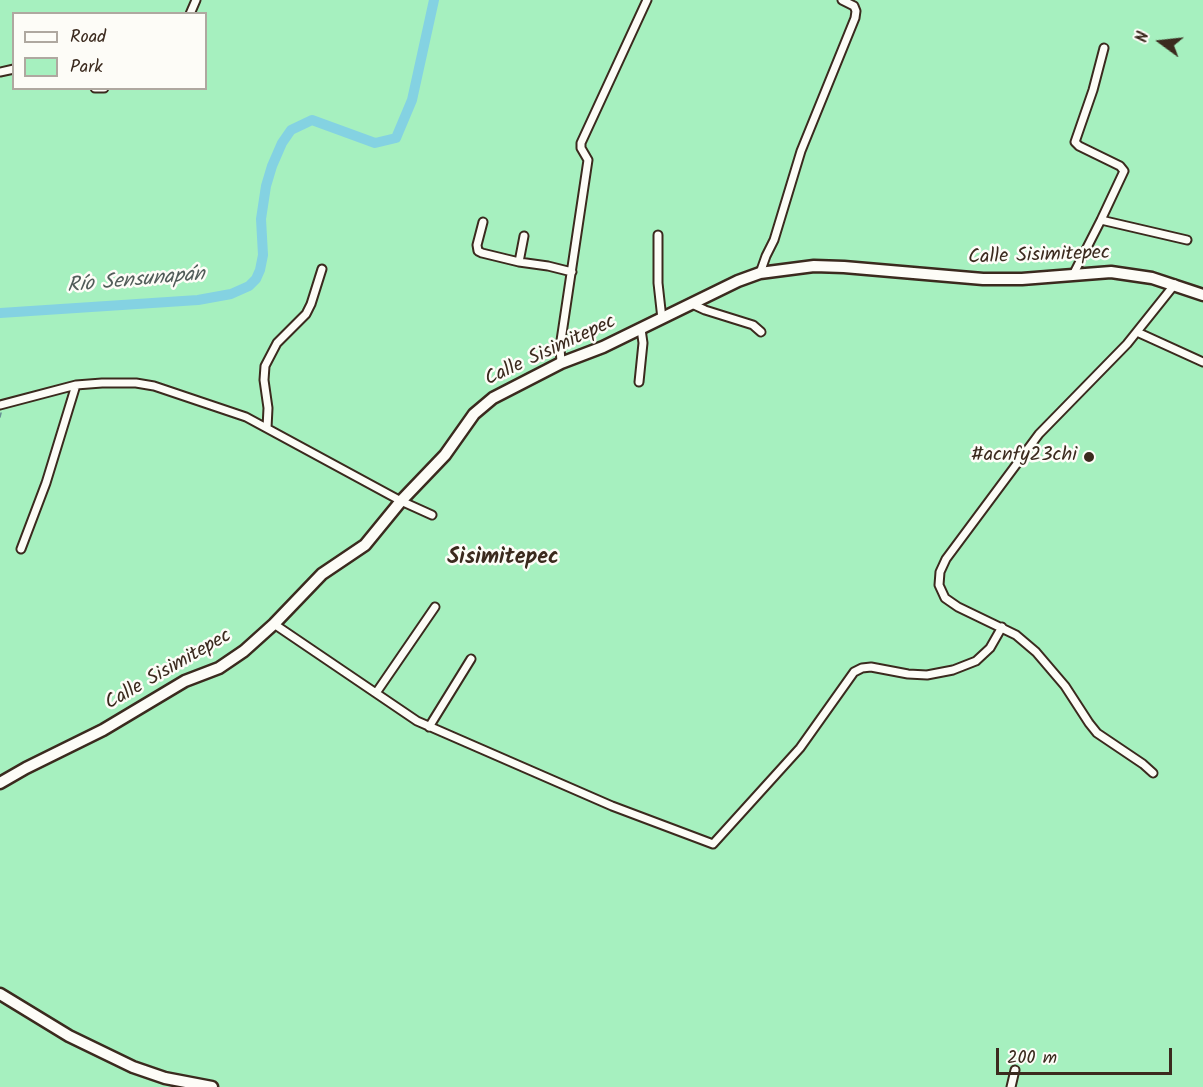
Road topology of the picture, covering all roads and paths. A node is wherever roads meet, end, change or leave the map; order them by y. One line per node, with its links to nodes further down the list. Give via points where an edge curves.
1 (647, 0): 11 (street, via 581,143 588,160)
2 (842, 0): 12 (street, via 854,6 855,18 801,152)
3 (1104, 48): 4 (street, via 1075,142 1124,171)
4 (1101, 220): 8 (street); 13 (street)
5 (483, 222): 9 (street, via 478,250)
6 (658, 235): 17 (street)
7 (524, 236): 9 (street)
8 (1187, 240)
9 (519, 262): 11 (street)
10 (322, 268): 26 (street, via 306,314 277,343 266,366)
11 (572, 272): 22 (street)
12 (760, 273): 13 (street, Calle Sisimitepec, via 814,266 983,279); 16 (street, Calle Sisimitepec)
13 (1073, 275): 14 (street, Calle Sisimitepec, via 1130,273)
14 (1175, 284): 15 (street, Calle Sisimitepec); 20 (street)
15 (1203, 295)
16 (692, 304): 17 (street, Calle Sisimitepec); 19 (street, via 753,325)
17 (662, 319): 18 (street, Calle Sisimitepec)
18 (641, 329): 22 (street, Calle Sisimitepec); 23 (street)
19 (761, 332)
20 (1137, 332): 21 (street); 32 (street, via 1039,434 939,572 945,598)
21 (1203, 362)
22 (561, 363): 27 (street, Calle Sisimitepec, via 483,405 445,455)
23 (639, 382)
24 (76, 385): 25 (street); 26 (street, via 102,382 154,387 229,411); 29 (street)
25 (0, 405)
26 (267, 428): 27 (street)
27 (401, 501): 28 (street); 31 (street, Calle Sisimitepec, via 365,544 322,574)
28 (432, 515)
29 (21, 549)
30 (435, 608): 34 (street)
31 (274, 624): 34 (street); 37 (street, Calle Sisimitepec, via 224,665 185,681 103,730)
32 (1002, 627): 35 (street, via 990,648 976,661 953,670 908,675 871,667 854,672 800,748 713,844 612,806); 36 (street, via 1036,652 1097,733)
33 (471, 659): 35 (street)
34 (376, 693): 35 (street)
35 (429, 727)
36 (1152, 773)
37 (0, 783)
38 (0, 994): 40 (street, via 69,1036 132,1067)
39 (1015, 1070): 41 (street)
40 (212, 1087)
41 (1011, 1087)

